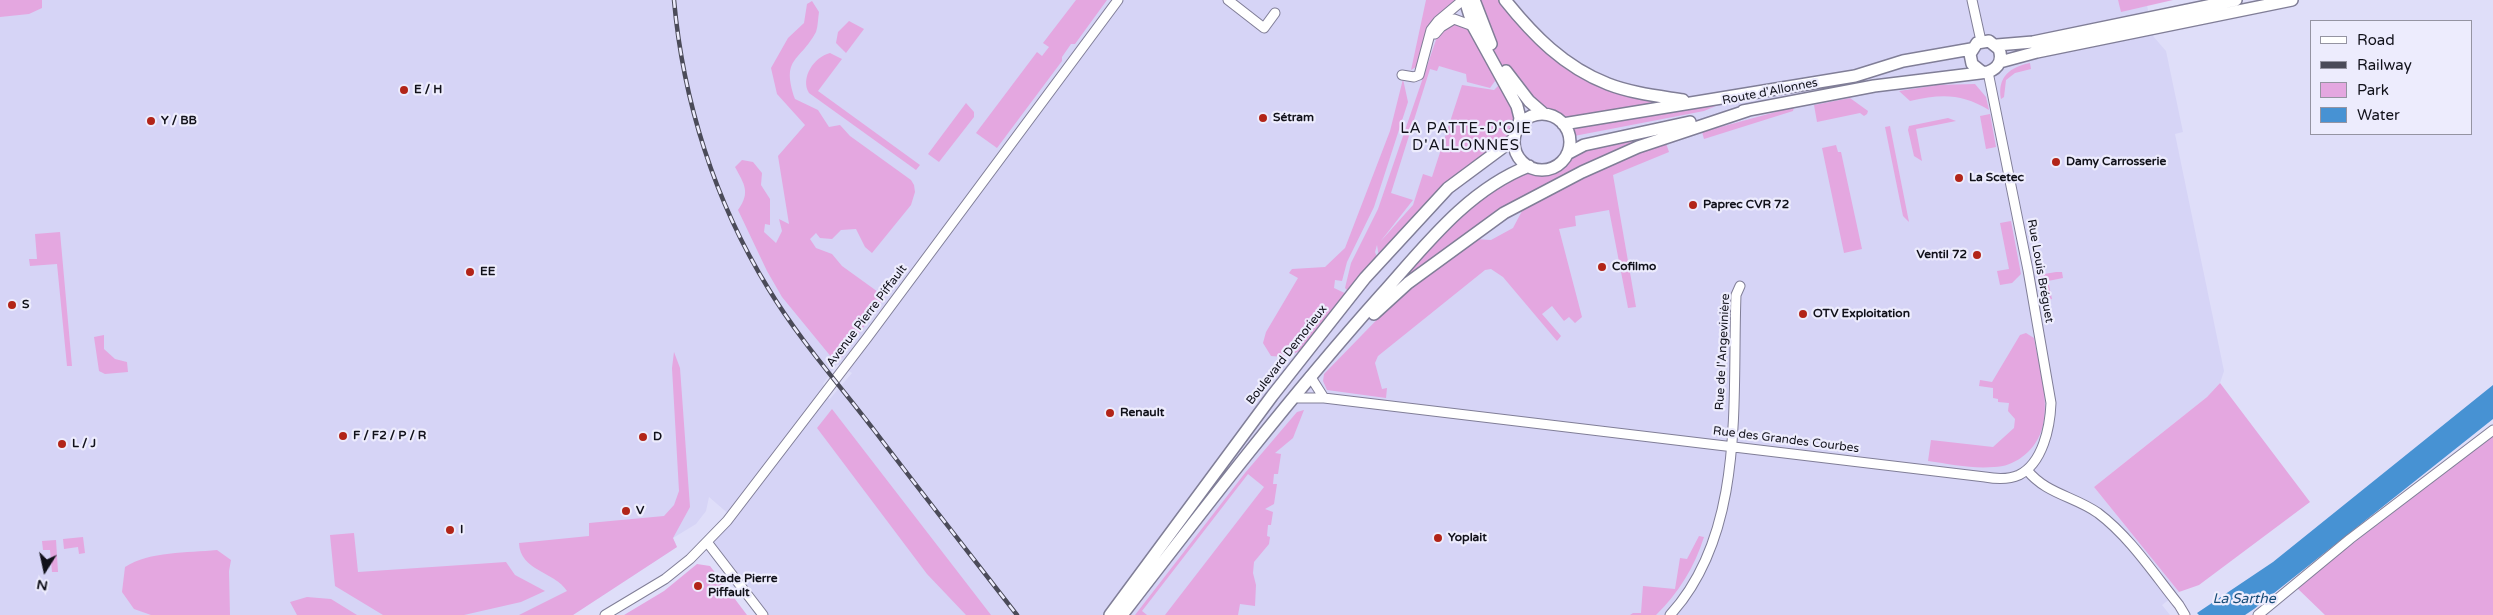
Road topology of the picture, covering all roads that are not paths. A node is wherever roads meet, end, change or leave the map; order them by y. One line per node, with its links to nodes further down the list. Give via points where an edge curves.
1 (1118, 0): 33 (street, Avenue Pierre Piffault, via 867,338)
2 (1228, 0): 9 (street, via 1264,28)
3 (1464, 0): 10 (main road); 14 (street, via 1434,25)
4 (1474, 0): 20 (main road, via 1486,34 1510,78)
5 (1505, 0): 18 (main road, via 1552,52 1608,84 1674,98)
6 (1972, 0): 11 (street)
7 (2236, 0): 12 (main road, via 2033,42)
8 (2292, 0): 15 (main road)
9 (1275, 13)
10 (1473, 26): 14 (street, via 1459,20 1448,22 1438,30); 22 (main road, via 1517,106 1520,118)
11 (1981, 41): 12 (main road); 13 (main road, Route d'Allonnes)
12 (1997, 46): 15 (main road)
13 (1971, 49): 16 (main road, via 1972,64); 18 (main road, Route d'Allonnes, via 1903,60 1855,76)
14 (1425, 52): 17 (street, via 1418,75)
15 (2000, 62): 16 (main road)
16 (1985, 72): 19 (main road, Route d'Allonnes, via 1874,86); 32 (street, Rue Louis Bréguet, via 2028,270 2051,403 2050,425 2043,447)
17 (1402, 75)
18 (1709, 100): 21 (main road, Route d'Allonnes)
19 (1748, 110): 23 (main road, Route d'Allonnes, via 1584,145); 26 (main road, via 1638,147 1582,172 1504,214 1385,303)
20 (1544, 114): 21 (main road); 22 (main road, via 1529,118)
21 (1563, 124): 23 (main road, via 1570,141)
22 (1516, 134): 24 (main road, via 1517,155); 37 (main road, Boulevard Demorieux, via 1448,188 1365,278 1272,396)
23 (1567, 154): 24 (main road, via 1550,168 1539,170)
24 (1529, 166): 26 (main road, via 1506,175 1460,209)
25 (1740, 286): 31 (street, Rue de l'Angevinière, via 1736,295)
26 (1311, 379): 27 (main road); 28 (street); 30 (main road)
27 (1298, 398): 28 (street, Rue des Grandes Courbes); 30 (main road)
28 (1324, 398): 31 (street, Rue des Grandes Courbes)
29 (2493, 430): 40 (street, via 2350,539)
30 (1261, 436): 38 (main road)
31 (1732, 446): 32 (street, Rue des Grandes Courbes, via 1996,479 2013,477); 39 (street, Rue de l'Angevinière, via 1719,528 1701,571)
32 (2027, 470): 34 (street, via 2041,486 2098,513 2114,527)
33 (708, 542): 35 (street, Avenue Pierre Piffault, via 665,579); 36 (street)
34 (2184, 614)
35 (605, 615)
36 (763, 615)
37 (1110, 615)
38 (1122, 615)
39 (1670, 615)
40 (2258, 615)

